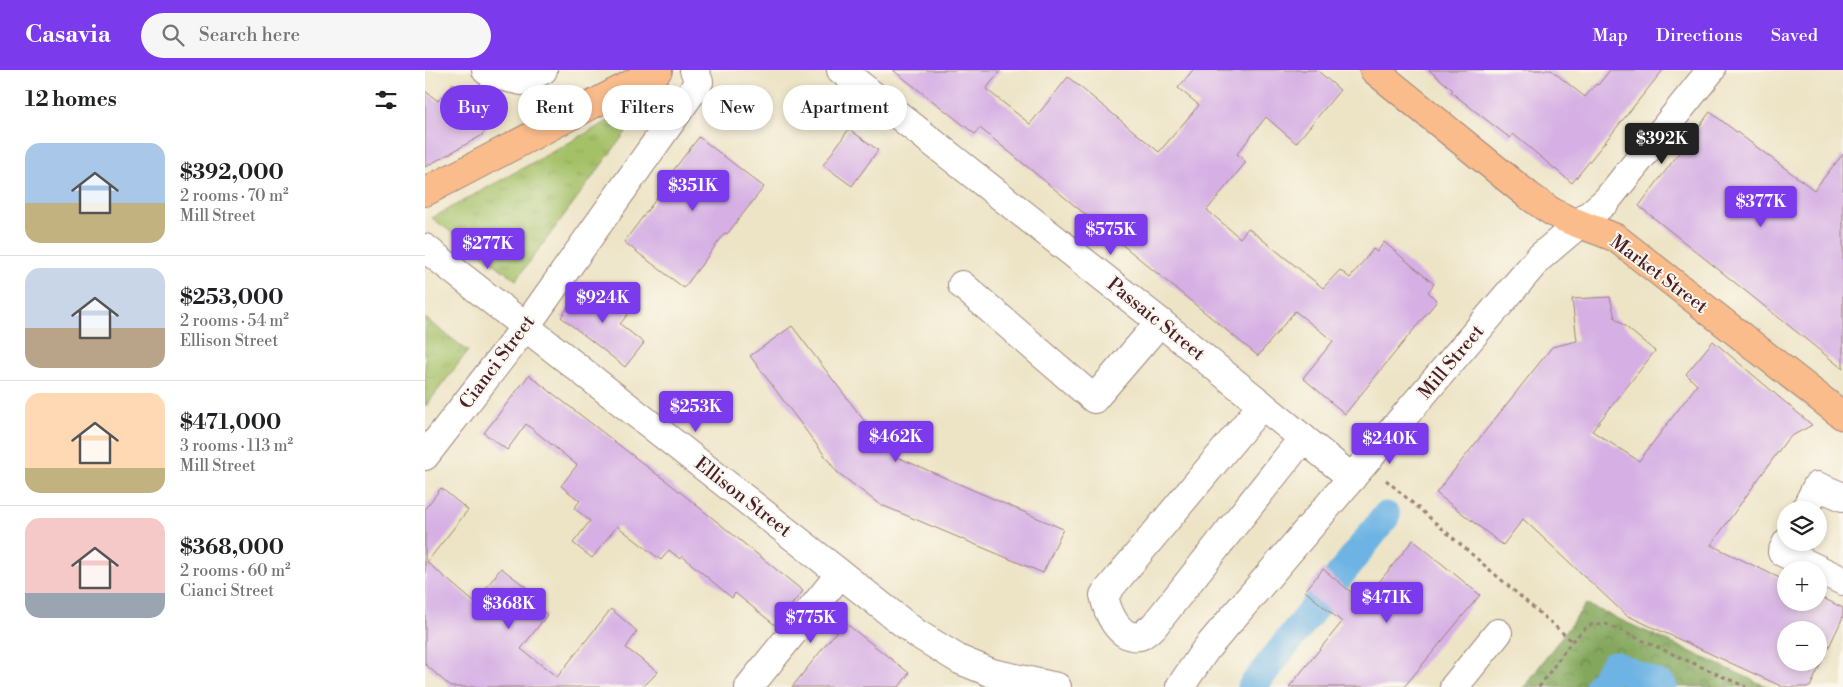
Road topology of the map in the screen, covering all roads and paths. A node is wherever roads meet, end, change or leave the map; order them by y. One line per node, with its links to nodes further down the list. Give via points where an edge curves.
1 (486, 70): 2 (street, via 521,81)
2 (543, 70)
3 (658, 70): 8 (main road)
4 (694, 70): 13 (street, Cianci Street, via 699,82)
5 (841, 70): 12 (street, Passaic Street)
6 (1374, 70): 9 (main road, Market Street, via 1529,196)
7 (1711, 70): 9 (street, Mill Street, via 1606,201)
8 (425, 192)
9 (1579, 224): 15 (main road, Market Street, via 1616,238); 18 (street, Mill Street, via 1539,258)
10 (425, 248): 13 (street, Ellison Street)
11 (961, 285): 12 (street, via 1094,399)
12 (1160, 322): 14 (street, Passaic Street)
13 (526, 326): 17 (street, Cianci Street); 23 (street, Ellison Street)
14 (1262, 405): 16 (street, Passaic Street); 16 (street, via 1104,595 1106,609 1116,626 1128,635 1140,636 1153,627)
15 (1843, 416)
16 (1303, 438): 18 (street, Passaic Street)
17 (425, 456)
18 (1351, 478): 29 (street, Mill Street, via 1206,650)
19 (1386, 479): 26 (path)
20 (1843, 498): 21 (street, via 1817,486)
21 (1810, 501)
22 (1783, 551): 24 (street)
23 (840, 574): 27 (street); 28 (street, Ellison Street, via 917,633 960,660 992,673)
24 (1843, 581)
25 (1498, 633): 30 (street)
26 (1572, 641): 31 (path); 32 (path, via 1589,625 1606,624)
27 (749, 687)
28 (1057, 687)
29 (1180, 687)
30 (1454, 687)
31 (1539, 687)
32 (1745, 687)

